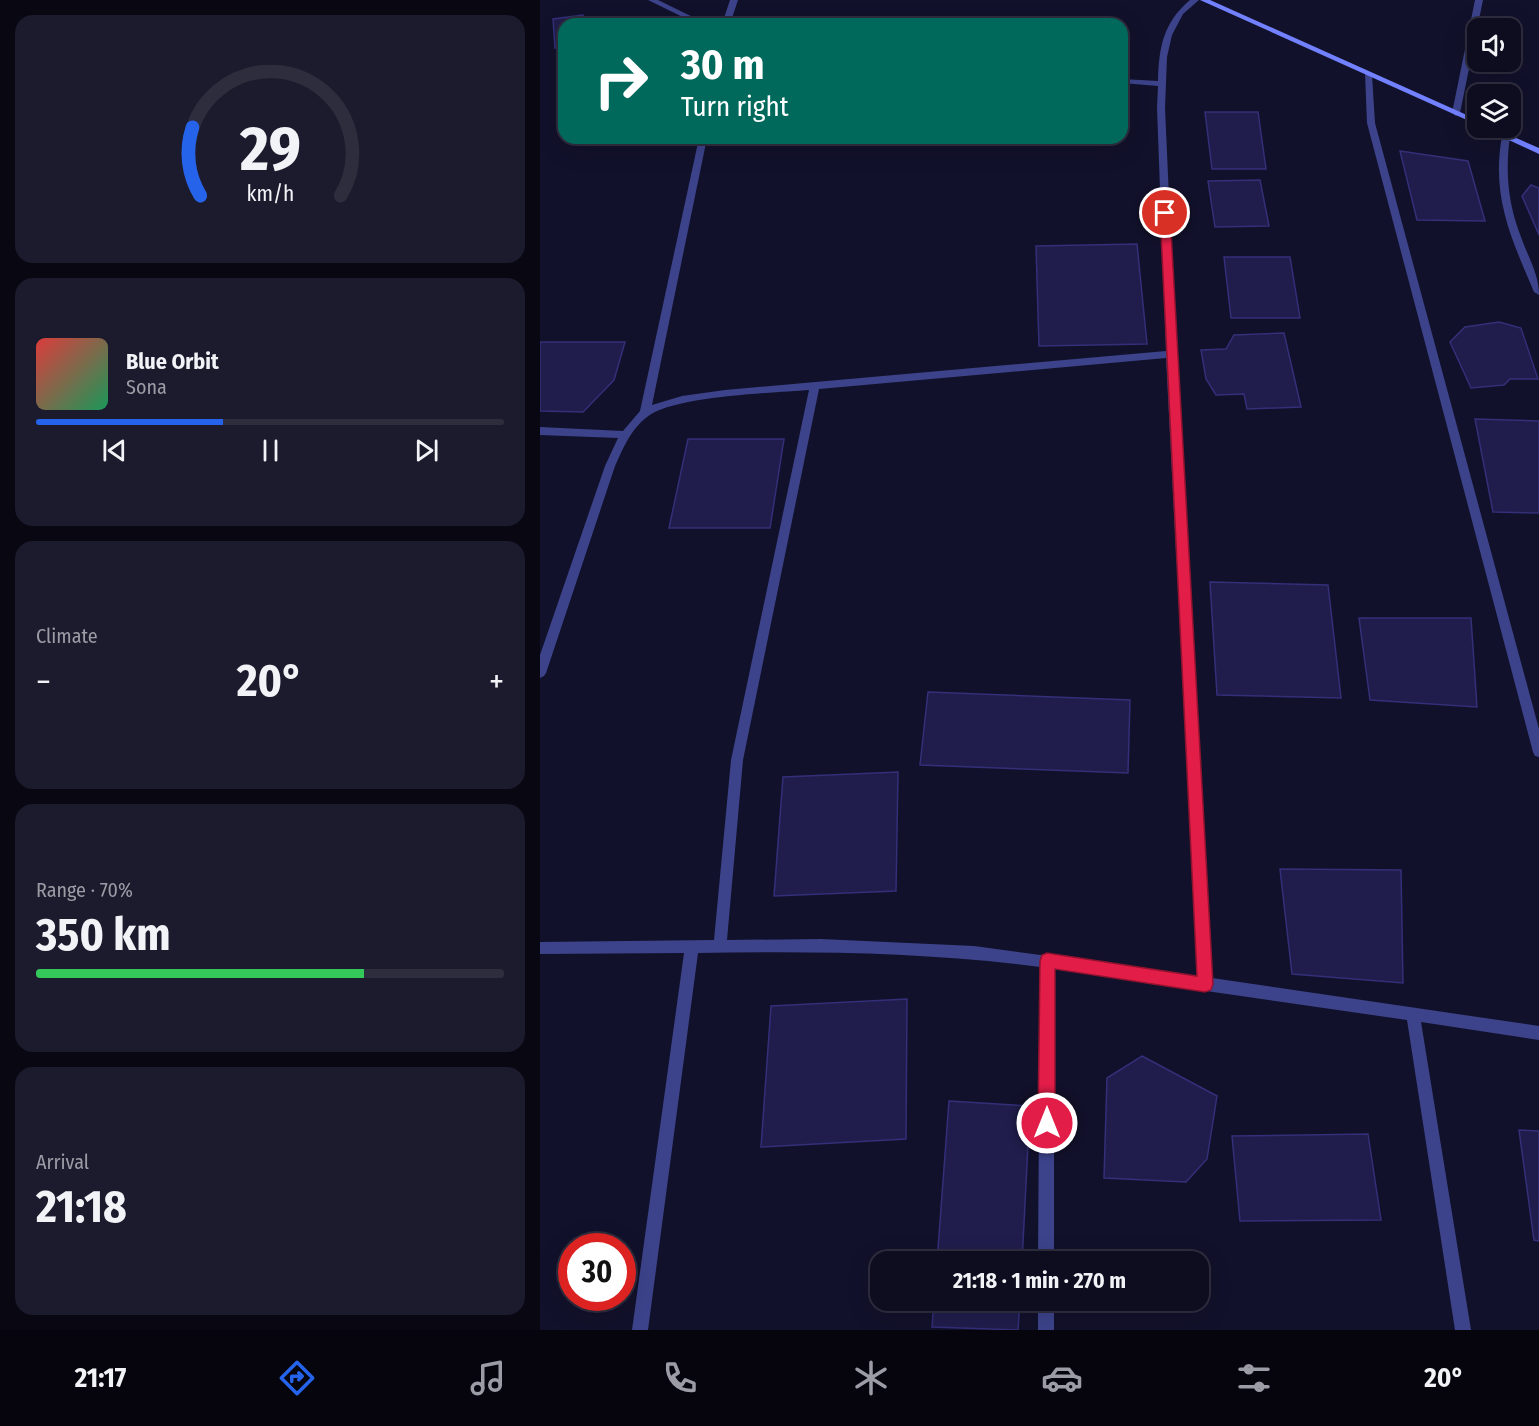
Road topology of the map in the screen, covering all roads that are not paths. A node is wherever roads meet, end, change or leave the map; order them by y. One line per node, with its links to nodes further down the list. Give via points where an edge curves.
1 (652, 0): 6 (street)
2 (734, 0): 7 (street)
3 (1195, 0): 10 (street, via 1180,13 1168,34)
4 (1204, 0): 8 (street)
5 (1479, 0): 11 (street)
6 (690, 18)
7 (728, 18)
8 (1368, 75): 11 (street); 24 (street, via 1371,123)
9 (1128, 81): 10 (street)
10 (1162, 84): 18 (street)
11 (1456, 113): 12 (street)
12 (1467, 118)
13 (1506, 138): 17 (street, via 1500,169 1502,190 1516,238)
14 (1510, 138): 16 (street)
15 (702, 144): 20 (street)
16 (1539, 151)
17 (1539, 292)
18 (1171, 354): 19 (street); 29 (street)
19 (815, 386): 20 (street, via 690,399); 25 (street, via 737,760)
20 (645, 412): 22 (street)
21 (540, 431): 22 (street)
22 (627, 435): 23 (street, via 603,484)
23 (540, 673)
24 (1539, 752)
25 (720, 944): 26 (street); 28 (street, via 901,948)
26 (692, 945): 27 (street); 34 (street)
27 (540, 948)
28 (1047, 961): 29 (street); 32 (street)
29 (1205, 984): 30 (street)
30 (1413, 1016): 31 (street); 36 (street)
31 (1539, 1033)
32 (1046, 1251)
33 (1046, 1311): 35 (street)
34 (640, 1330)
35 (1046, 1330)
36 (1463, 1330)

